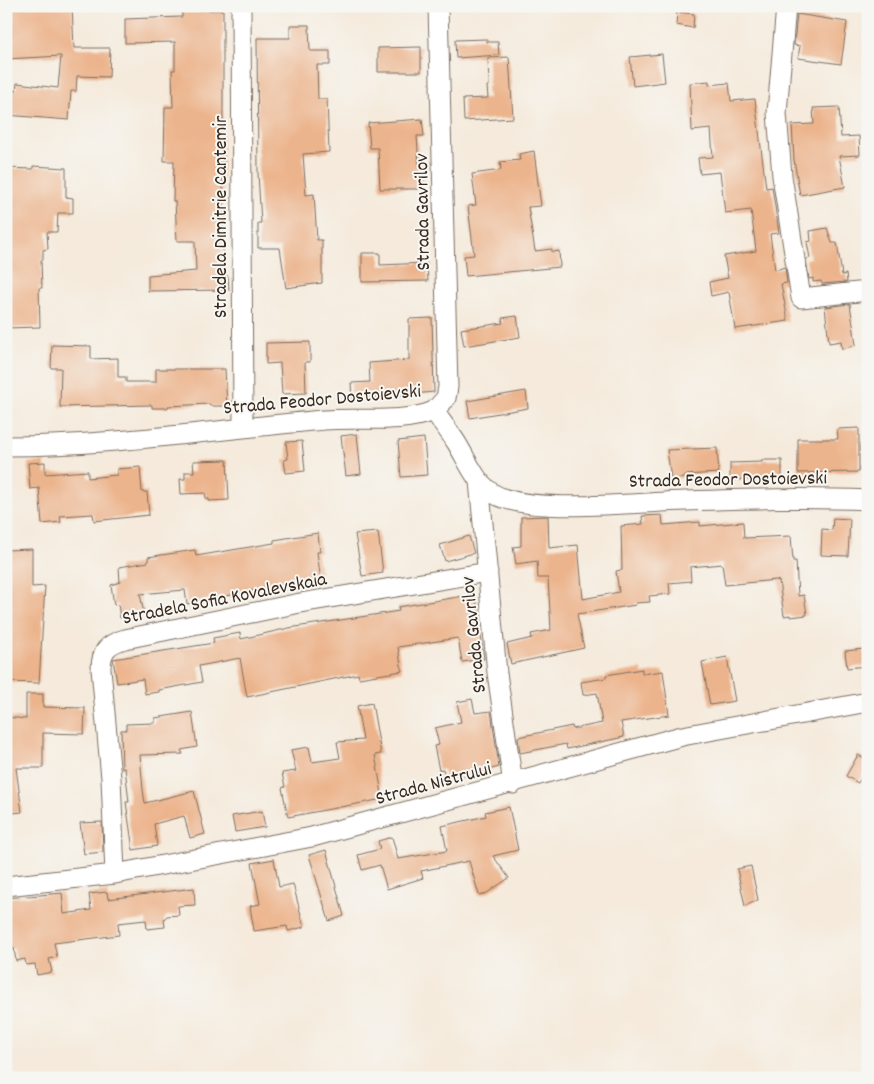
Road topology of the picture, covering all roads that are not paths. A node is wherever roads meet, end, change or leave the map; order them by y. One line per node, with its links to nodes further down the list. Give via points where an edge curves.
1 (241, 6): 6 (street, Stradela Dimitrie Cantemir)
2 (438, 6): 5 (street, Strada Gavrilov, via 448,387 446,398)
3 (786, 6): 4 (street, via 777,113 782,176 802,298)
4 (868, 291)
5 (434, 411): 6 (street, Strada Feodor Dostoievski, via 406,418 346,418); 8 (street, Strada Feodor Dostoievski, via 457,442)
6 (243, 427): 7 (street, Strada Feodor Dostoievski, via 89,443)
7 (6, 446)
8 (479, 481): 9 (street, Strada Feodor Dostoievski, via 494,494 543,506 831,498); 10 (street, Strada Gavrilov)
9 (868, 500)
10 (488, 572): 12 (street, Strada Gavrilov, via 497,673); 13 (street, Stradela Sofia Kovalevskaia, via 300,603 125,639 105,649 100,670 111,778)
11 (868, 702): 12 (street, Strada Nistrului, via 682,736)
12 (513, 784): 13 (street, Strada Nistrului, via 312,837)
13 (115, 874): 14 (street, Strada Nistrului)
14 (6, 886)

